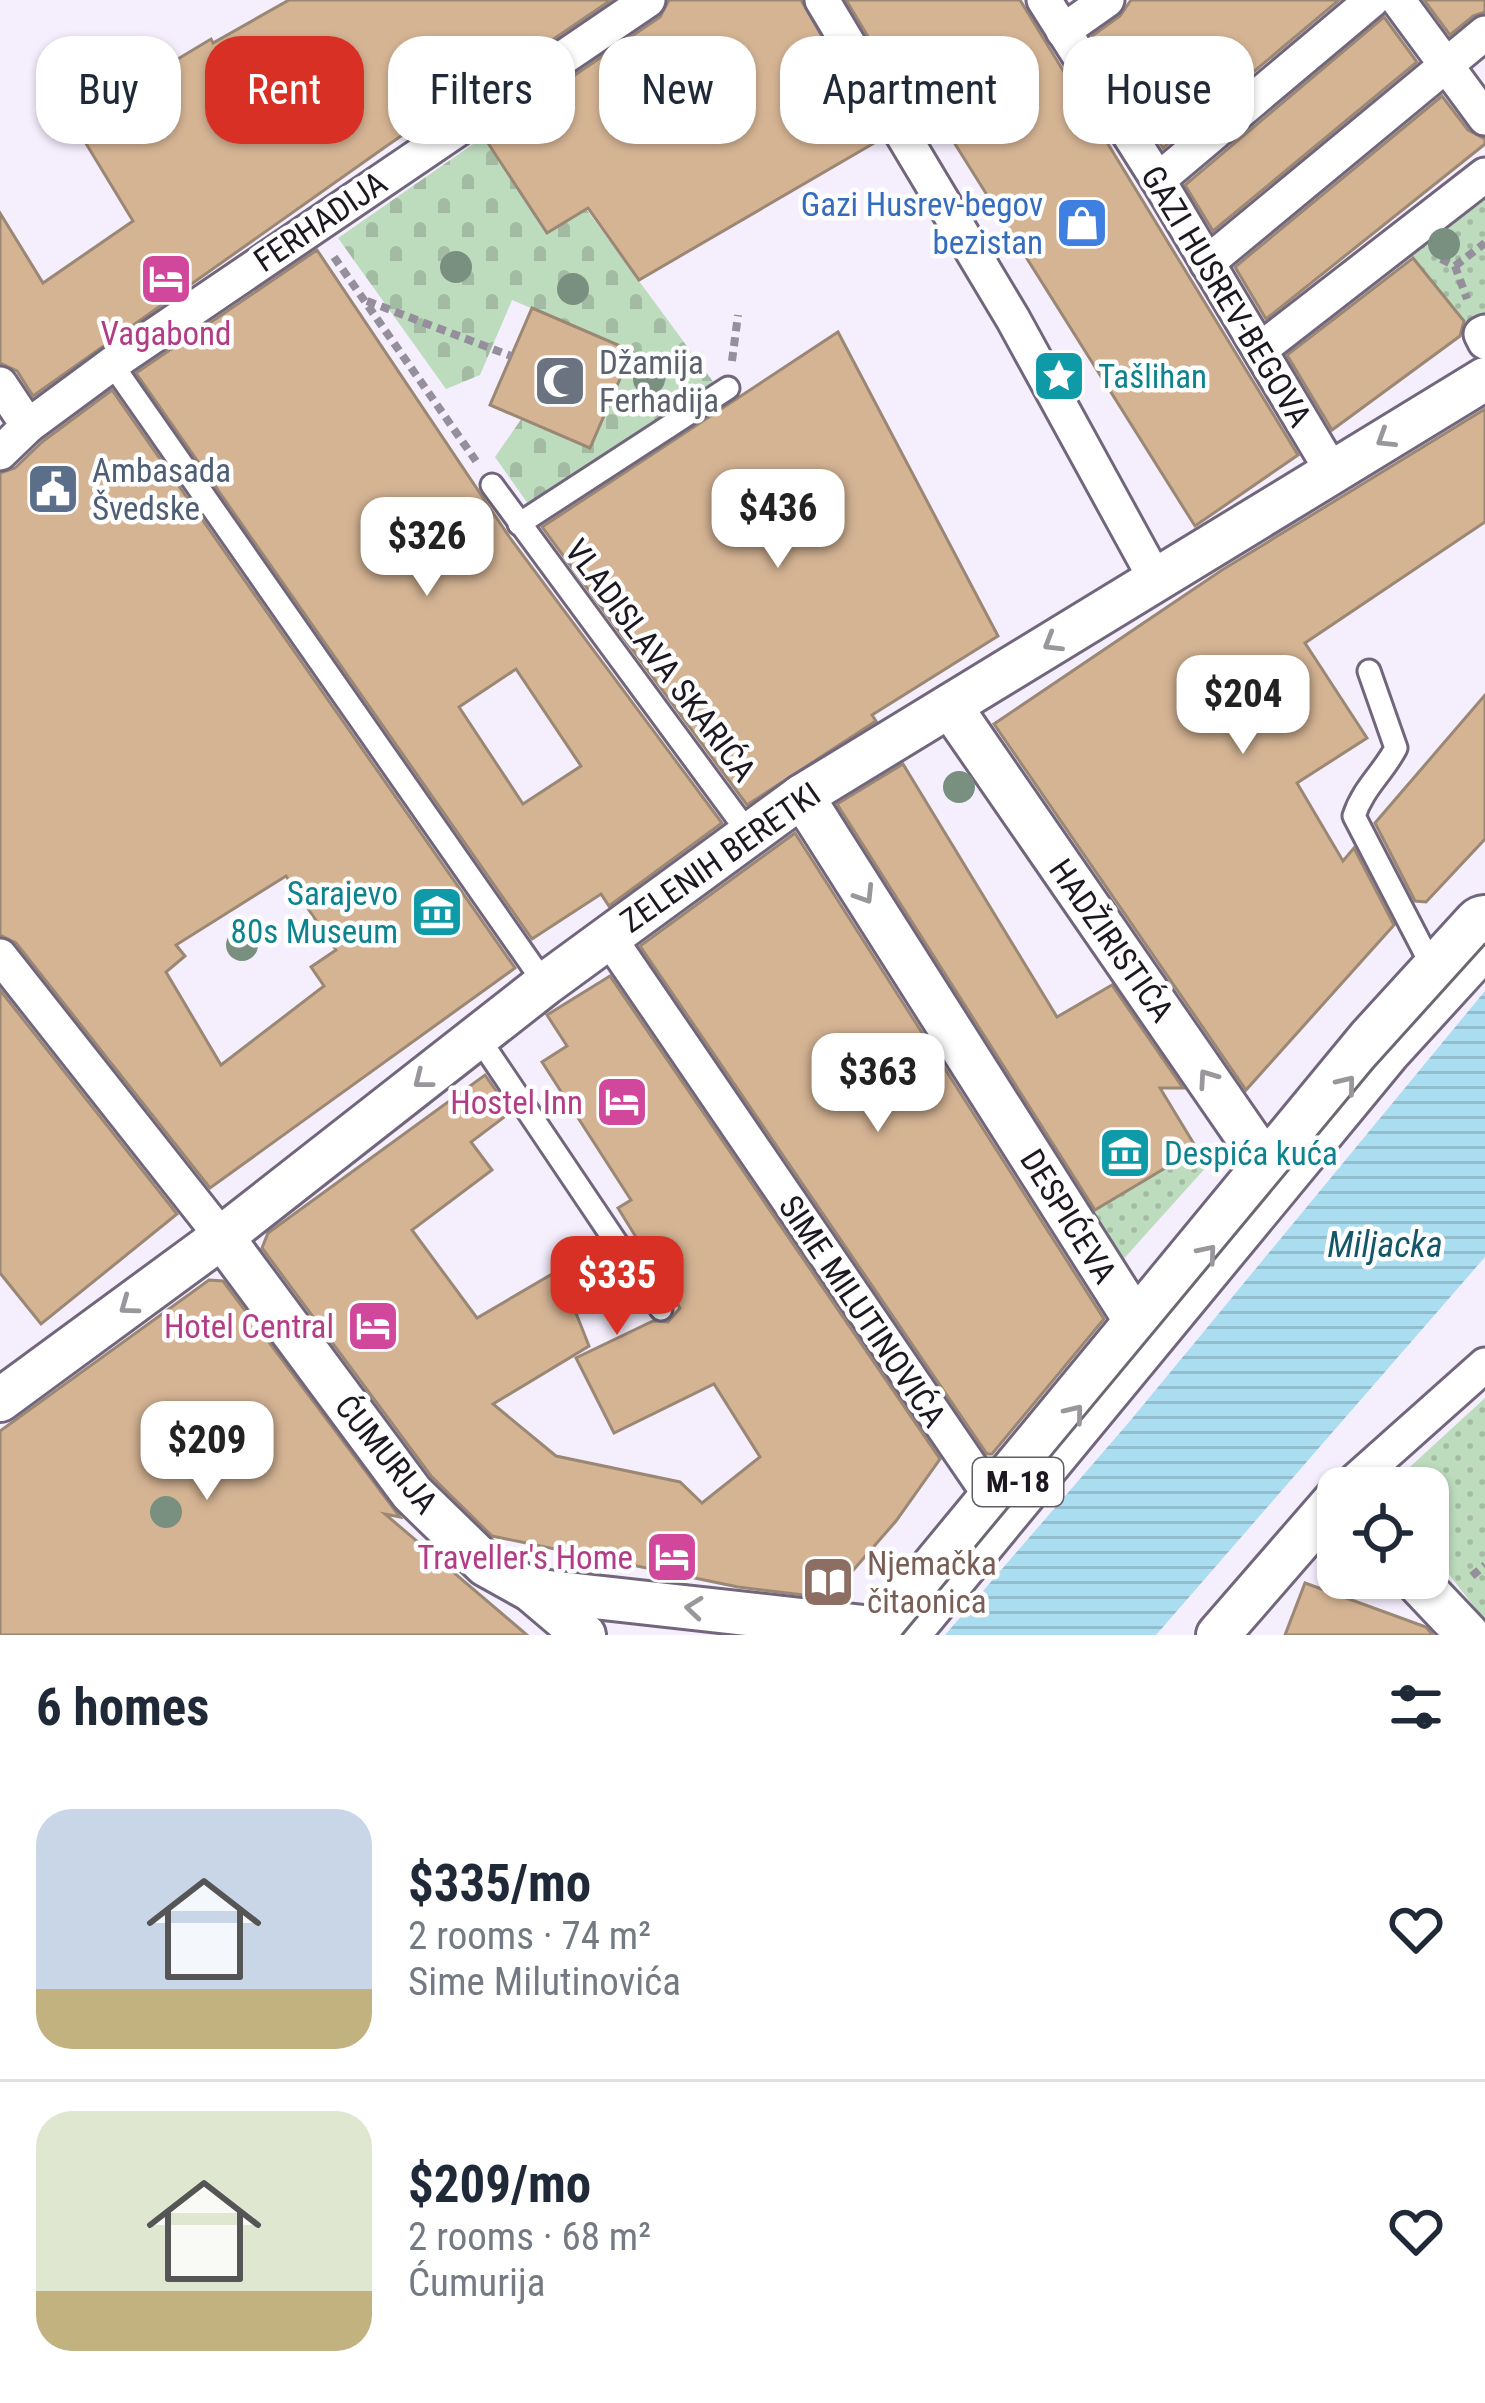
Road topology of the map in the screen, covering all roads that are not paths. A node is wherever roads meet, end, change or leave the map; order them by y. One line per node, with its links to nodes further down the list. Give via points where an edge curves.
1 (648, 0): 15 (street, FERHADIJA)
2 (822, 0): 24 (street)
3 (1044, 0): 7 (street, GAZI HUSREV-BEGOVA)
4 (1107, 0): 7 (street)
5 (1372, 0): 12 (street)
6 (1398, 0): 9 (street)
7 (1063, 31): 12 (street, GAZI HUSREV-BEGOVA)
8 (1485, 34): 9 (street)
9 (1447, 67): 10 (street); 13 (street)
10 (1485, 118)
11 (1485, 175): 14 (street)
12 (1158, 180): 13 (street, GAZI HUSREV-BEGOVA)
13 (1207, 263): 14 (street, GAZI HUSREV-BEGOVA)
14 (1261, 349): 21 (street, GAZI HUSREV-BEGOVA)
15 (112, 364): 19 (street, FERHADIJA); 33 (lane)
16 (1485, 379): 21 (street, ZELENIH BERETKI, one-way to 21)
17 (0, 384): 19 (street)
18 (728, 388): 23 (lane, VLADISLAVA SKARIĆA)
19 (28, 426): 20 (street, FERHADIJA)
20 (0, 453)
21 (1332, 471): 24 (street, ZELENIH BERETKI)
22 (492, 485): 23 (lane, VLADISLAVA SKARIĆA)
23 (519, 524): 28 (lane, VLADISLAVA SKARIĆA)
24 (1156, 580): 26 (street, ZELENIH BERETKI, one-way to 26)
25 (1369, 671): 32 (lane, via 1396,748 1362,791 1354,816)
26 (950, 706): 27 (street, ZELENIH BERETKI); 35 (street, HADŽIRISTIĆA, one-way to 26)
27 (802, 796): 28 (street, ZELENIH BERETKI); 38 (street, DESPIĆEVA, one-way to 38)
28 (750, 835): 30 (street, ZELENIH BERETKI)
29 (1485, 929): 32 (main road, M-18)
30 (608, 936): 33 (street, ZELENIH BERETKI); 42 (street, SIME MILUTINOVIĆA)
31 (0, 956): 36 (street)
32 (1438, 978): 35 (main road, M-18, one-way to 32)
33 (544, 984): 34 (street, ZELENIH BERETKI)
34 (478, 1037): 36 (street, ZELENIH BERETKI, one-way to 36); 37 (lane)
35 (1273, 1174): 38 (main road, M-18, one-way to 35)
36 (223, 1237): 40 (street, ZELENIH BERETKI, one-way to 40); 44 (street, ĆUMURIJA, via 412,1493 486,1565)
37 (661, 1309)
38 (1142, 1331): 42 (main road, M-18, one-way to 38)
39 (1485, 1365): 41 (street)
40 (0, 1400)
41 (1371, 1467)
42 (998, 1507): 46 (main road, M-18)
43 (1317, 1521): 48 (street)
44 (531, 1590): 46 (street, ĆUMURIJA, one-way to 44); 47 (street, ĆUMURIJA)
45 (1434, 1599): 49 (street)
46 (894, 1634)
47 (584, 1635)
48 (1218, 1635)
49 (1468, 1635)

